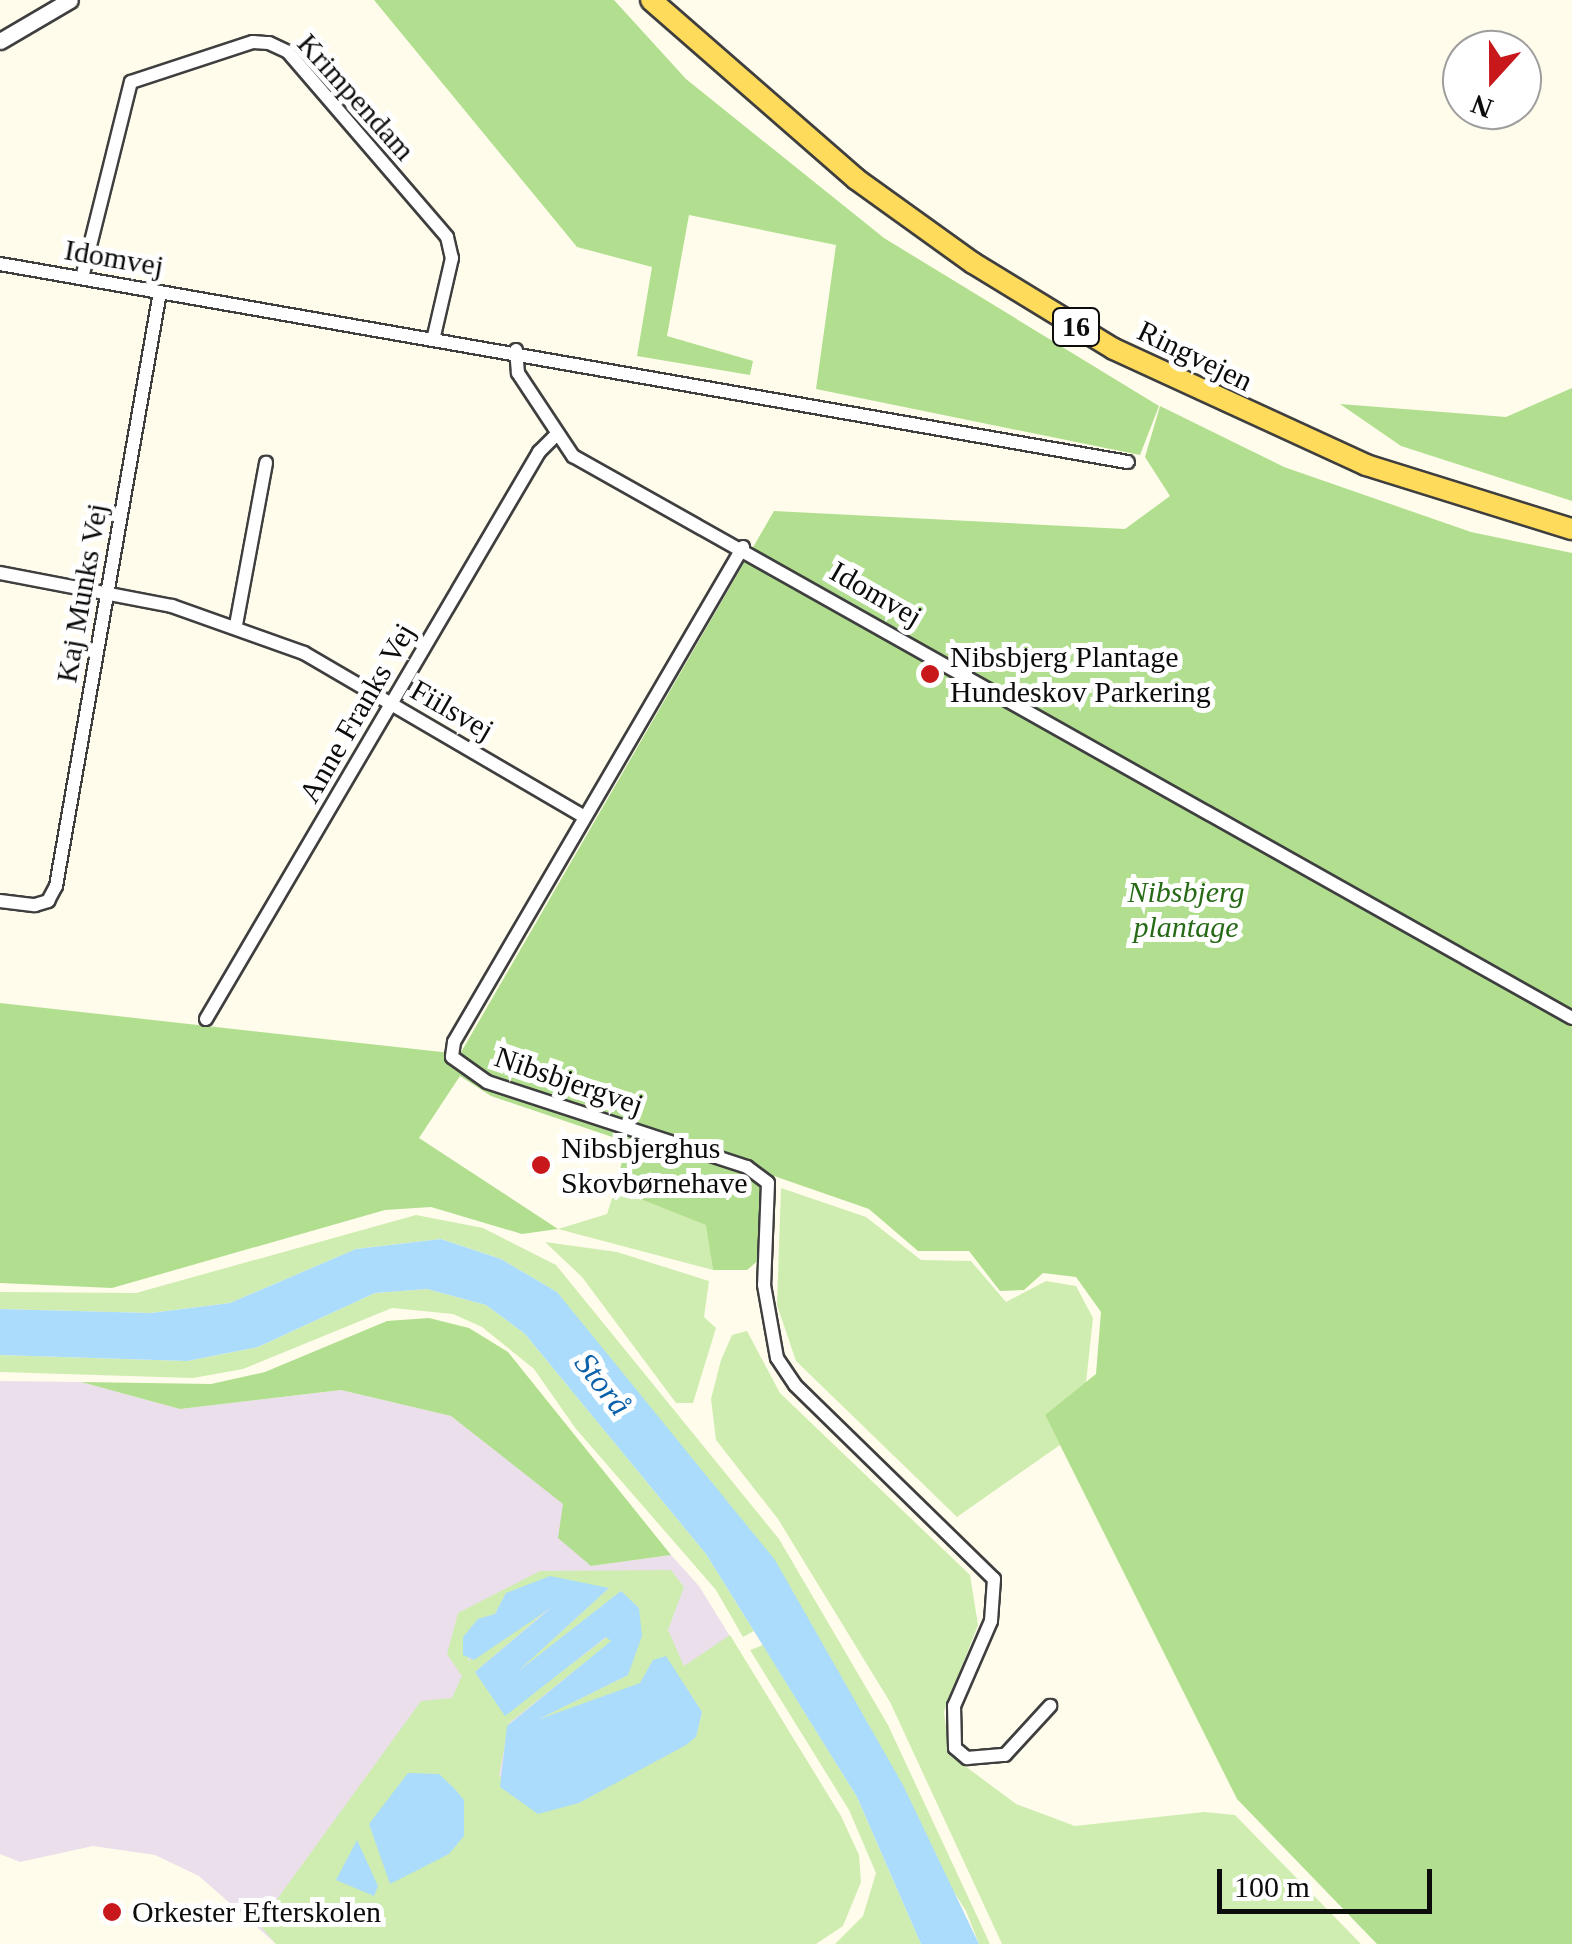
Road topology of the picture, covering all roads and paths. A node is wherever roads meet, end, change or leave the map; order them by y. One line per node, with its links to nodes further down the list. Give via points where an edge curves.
1 (70, 0): 3 (street)
2 (651, 0): 12 (main road, Ringvejen / 16, via 856,179 1011,288 1099,340 1322,447)
3 (0, 41)
4 (0, 264): 5 (street, Idomvej)
5 (82, 278): 6 (street, Idomvej); 7 (street, Krimpendam, via 131,82 252,42 268,43 288,52 447,237 452,258)
6 (160, 292): 7 (street, Idomvej); 15 (street, Kaj Munks Vej)
7 (434, 336): 8 (street, Idomvej)
8 (516, 350): 9 (street, Idomvej, via 518,372); 10 (street, Idomvej)
9 (555, 436): 13 (street, Idomvej, via 573,456); 17 (street, Anne Franks Vej, via 539,452)
10 (1128, 462)
11 (266, 463): 16 (street)
12 (1572, 528)
13 (744, 547): 18 (street, Nibsbjergvej); 20 (street, Idomvej)
14 (0, 573): 15 (street, Fiilsvej)
15 (107, 593): 16 (street, Fiilsvej); 19 (street, Kaj Munks Vej, via 56,886 48,901)
16 (236, 625): 17 (street, Fiilsvej, via 304,653)
17 (391, 703): 18 (street, Fiilsvej); 21 (street, Anne Franks Vej)
18 (585, 817): 22 (street, Nibsbjergvej, via 454,1042 452,1057 487,1082 747,1167 768,1183 772,1212 764,1285 777,1358 795,1385 994,1579 990,1621 954,1706 955,1748 967,1758 1005,1755)
19 (0, 901)
20 (1572, 1018)
21 (206, 1019)
22 (1050, 1706)

